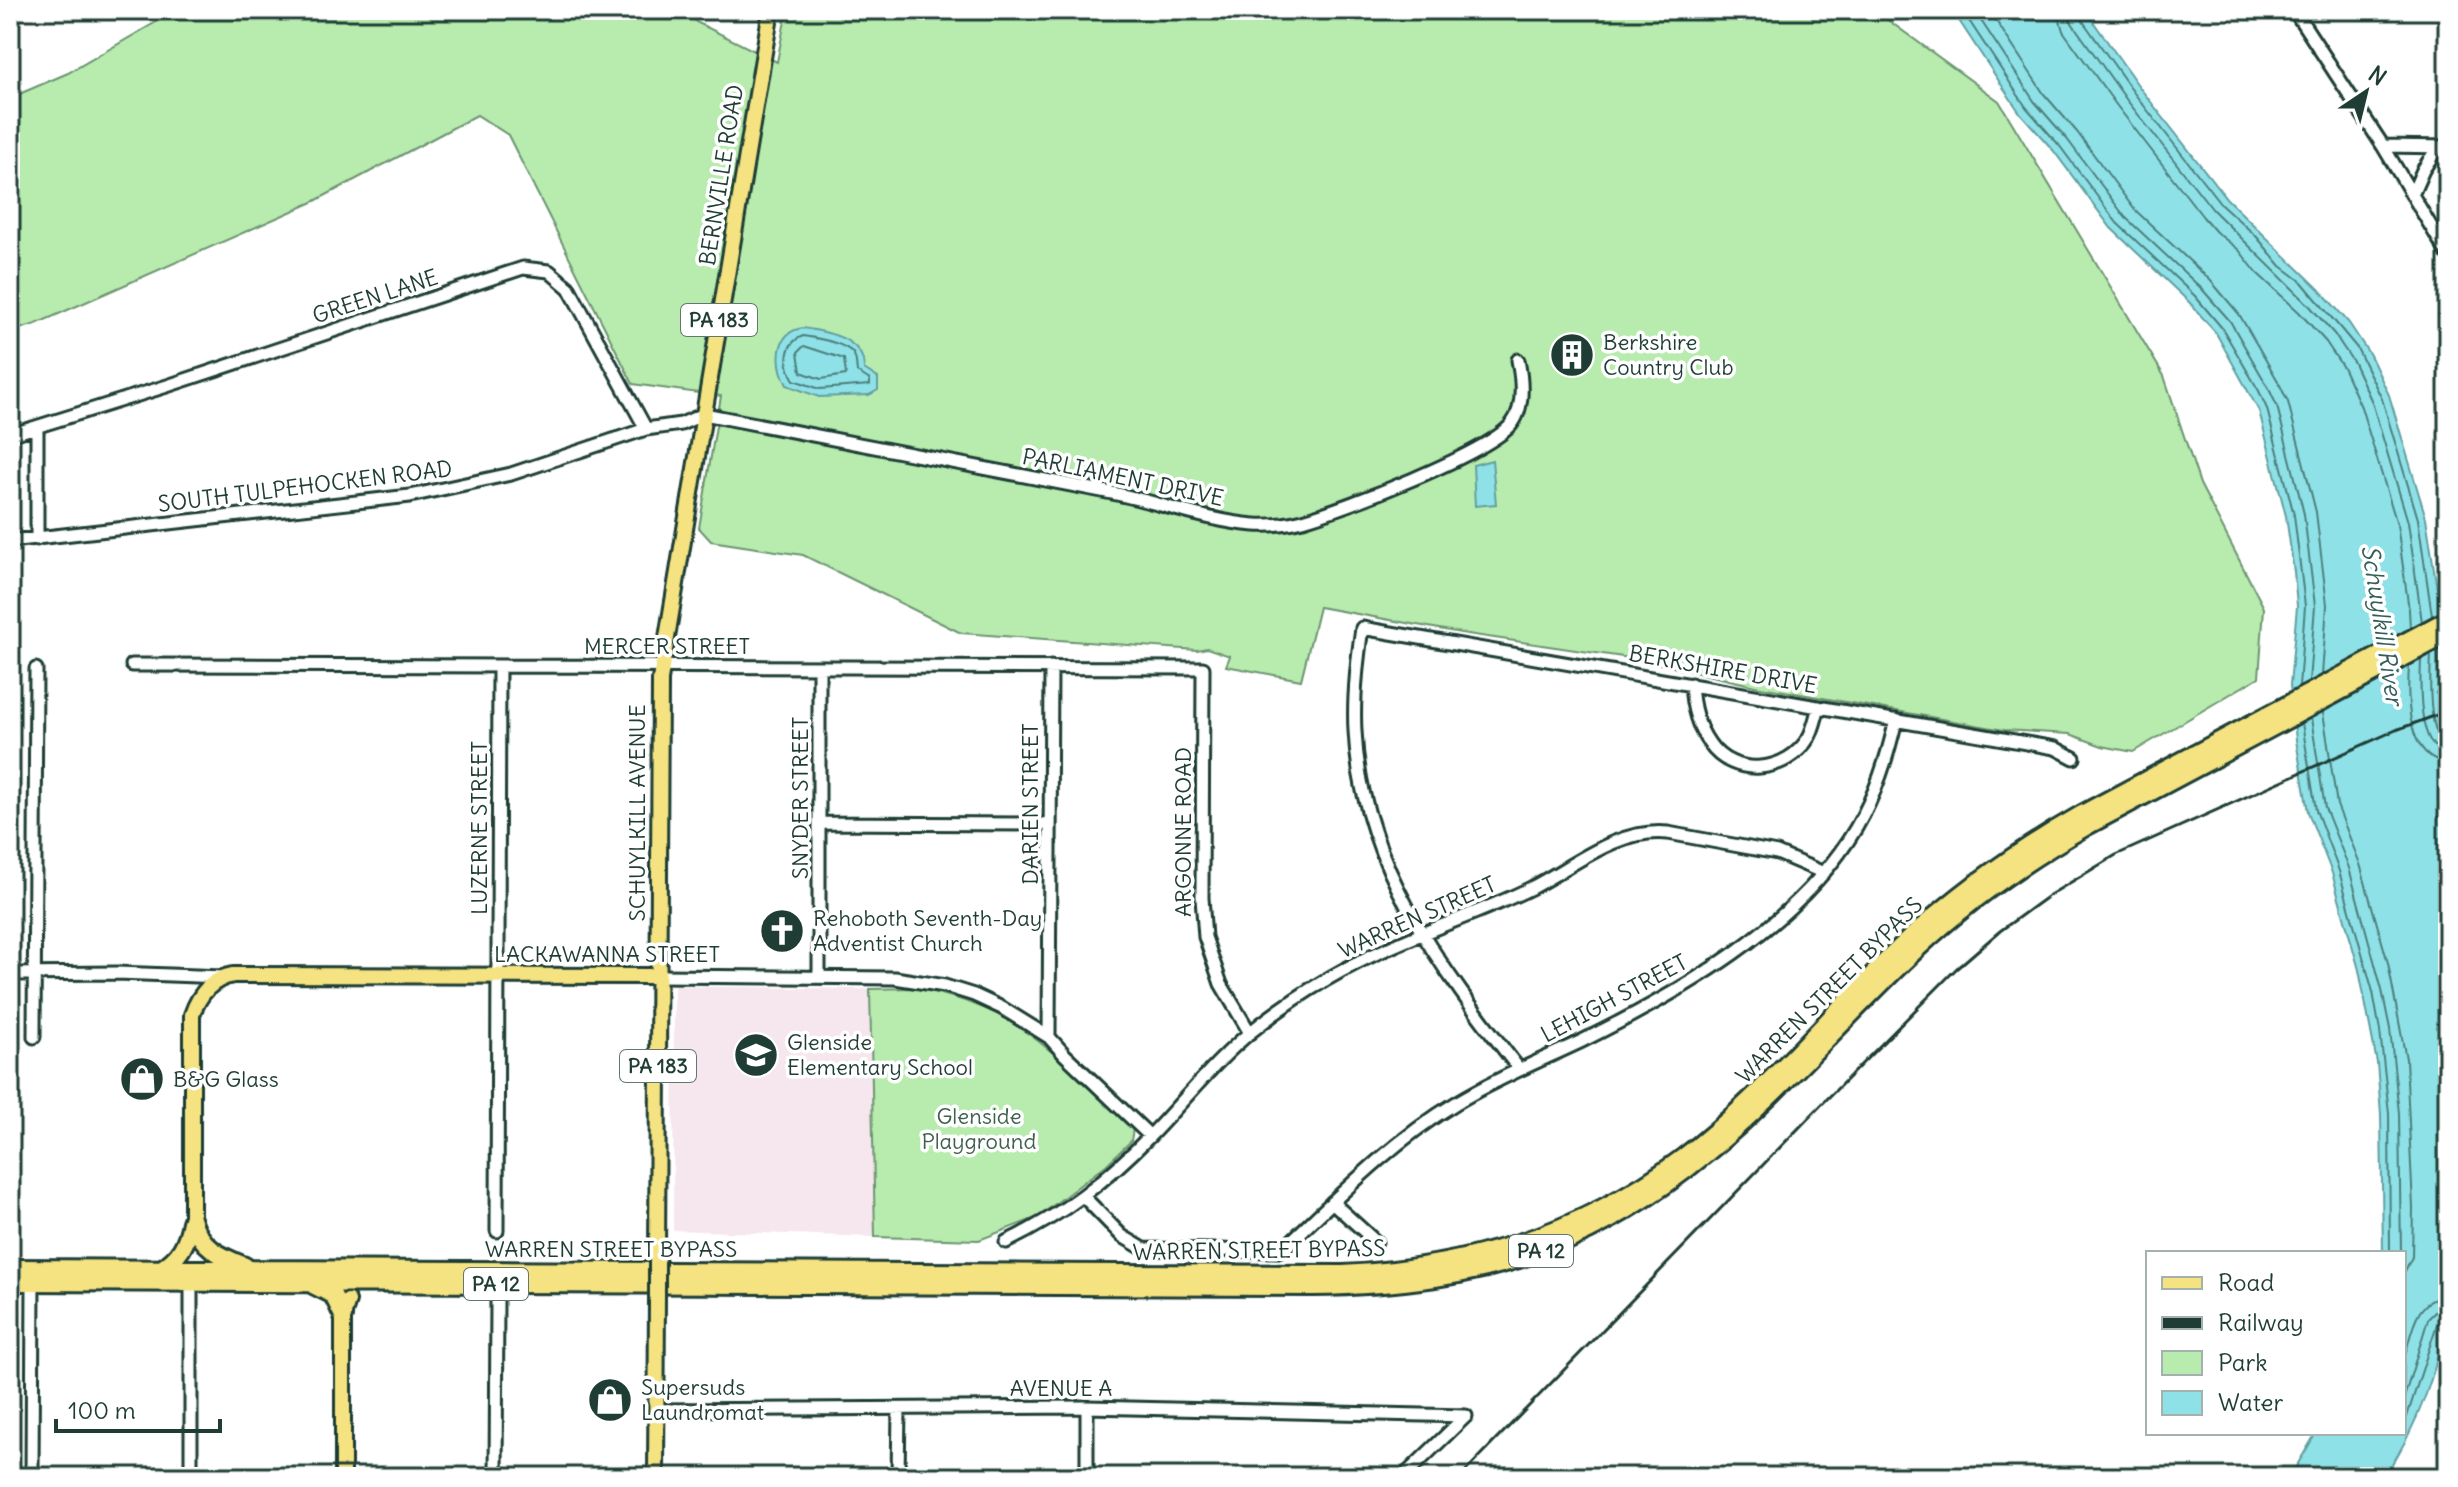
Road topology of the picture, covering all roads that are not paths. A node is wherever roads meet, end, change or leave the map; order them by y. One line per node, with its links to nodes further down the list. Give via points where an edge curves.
1 (771, 10): 8 (main road, BERNVILLE ROAD / PA 183)
2 (2295, 10): 3 (street)
3 (2383, 146): 4 (street); 5 (street)
4 (2443, 147): 5 (street, via 2423,170)
5 (2412, 195): 6 (street)
6 (2448, 255)
7 (1518, 360): 8 (street, PARLIAMENT DRIVE, via 1522,381 1516,412 1511,424 1485,442 1368,496 1278,525 1233,522 1119,494)
8 (704, 414): 10 (street, PARLIAMENT DRIVE); 15 (main road, BERNVILLE ROAD / PA 183)
9 (37, 428): 10 (street, GREEN LANE, via 523,268 549,271 569,288); 11 (street, GREEN LANE); 12 (street)
10 (646, 429): 12 (street, SOUTH TULPEHOCKEN ROAD, via 511,474 410,496)
11 (10, 435)
12 (37, 539): 13 (street, SOUTH TULPEHOCKEN ROAD)
13 (10, 541)
14 (2448, 619): 27 (highway, WARREN STREET BYPASS / PA 12)
15 (668, 630): 19 (main road, SCHUYLKILL AVENUE / PA 183)
16 (2448, 634): 27 (highway, WARREN STREET BYPASS / PA 12)
17 (132, 665): 18 (street, MERCER STREET)
18 (499, 666): 19 (street, MERCER STREET); 35 (street, LUZERNE STREET)
19 (662, 666): 20 (street, MERCER STREET); 36 (main road, SCHUYLKILL AVENUE / PA 183)
20 (819, 667): 21 (street, MERCER STREET); 29 (street, SNYDER STREET)
21 (1051, 667): 22 (street, MERCER STREET); 30 (street, DARIEN STREET)
22 (1203, 668): 39 (street, ARGONNE ROAD, via 1205,937 1221,984)
23 (36, 669): 34 (street)
24 (1691, 684): 25 (street, BERKSHIRE DRIVE); 25 (street, via 1692,705 1708,742 1720,757 1753,769 1777,765 1796,753 1810,736); 32 (street, BERKSHIRE DRIVE, via 1362,628 1354,706 1360,779 1383,857)
25 (1819, 707): 26 (street, BERKSHIRE DRIVE)
26 (1896, 720): 28 (street, BERKSHIRE DRIVE, via 2055,748); 31 (street, LEHIGH STREET, via 1867,808)
27 (2240, 737): 53 (highway, WARREN STREET BYPASS / PA 12, via 2082,814 1978,880 1910,938 1750,1098 1673,1164 1580,1221 1498,1252 1415,1268 1343,1274)
28 (2074, 758)
29 (819, 823): 30 (street); 38 (street, SNYDER STREET)
30 (1050, 824): 41 (street, DARIEN STREET)
31 (1824, 873): 32 (street, WARREN STREET, via 1777,853 1656,832 1617,839 1530,889); 42 (street, LEHIGH STREET, via 1779,919 1698,976)
32 (1421, 935): 39 (street, WARREN STREET, via 1352,965); 42 (street)
33 (10, 974): 34 (street, LACKAWANNA STREET)
34 (34, 974): 37 (street, LACKAWANNA STREET); 40 (street)
35 (498, 976): 36 (main road, LACKAWANNA STREET); 37 (main road, LACKAWANNA STREET); 47 (street, LUZERNE STREET)
36 (658, 976): 38 (street, LACKAWANNA STREET); 62 (main road, SCHUYLKILL AVENUE / PA 183, bridge)
37 (223, 977): 46 (main road, via 201,996 192,1015)
38 (819, 977): 41 (street, LACKAWANNA STREET, via 895,978 945,986 1002,1008)
39 (1250, 1033): 43 (street, WARREN STREET)
40 (34, 1037)
41 (1049, 1037): 43 (street, LACKAWANNA STREET)
42 (1519, 1069): 45 (street, LEHIGH STREET, via 1412,1132)
43 (1150, 1136): 44 (street, WARREN STREET)
44 (1084, 1197): 45 (street, LEHIGH STREET, via 1122,1236 1144,1249 1281,1251); 48 (street, WARREN STREET)
45 (1332, 1202): 49 (street)
46 (192, 1219): 51 (highway, via 183,1248); 52 (highway, via 208,1248)
47 (497, 1231)
48 (1006, 1242)
49 (1376, 1242)
50 (10, 1268): 51 (highway, WARREN STREET BYPASS / PA 12)
51 (161, 1269): 52 (highway, WARREN STREET BYPASS / PA 12)
52 (254, 1269): 53 (highway, WARREN STREET BYPASS / PA 12)
53 (366, 1277): 57 (highway, WARREN STREET BYPASS / PA 12); 59 (highway)
54 (10, 1282): 55 (highway, WARREN STREET BYPASS / PA 12)
55 (33, 1282): 56 (highway, WARREN STREET BYPASS / PA 12); 63 (street)
56 (191, 1282): 57 (highway, WARREN STREET BYPASS / PA 12); 64 (street)
57 (308, 1283): 59 (highway, via 333,1295)
58 (497, 1301): 66 (street)
59 (346, 1309): 65 (main road)
60 (1087, 1407): 61 (street, AVENUE A); 69 (street); 70 (street, AVENUE A, via 1466,1416)
61 (899, 1409): 62 (street, AVENUE A); 68 (street)
62 (656, 1410): 67 (main road, SCHUYLKILL AVENUE / PA 183)
63 (32, 1477)
64 (191, 1477)
65 (343, 1477)
66 (496, 1477)
67 (656, 1477)
68 (898, 1477)
69 (1087, 1477)
70 (1403, 1477)

